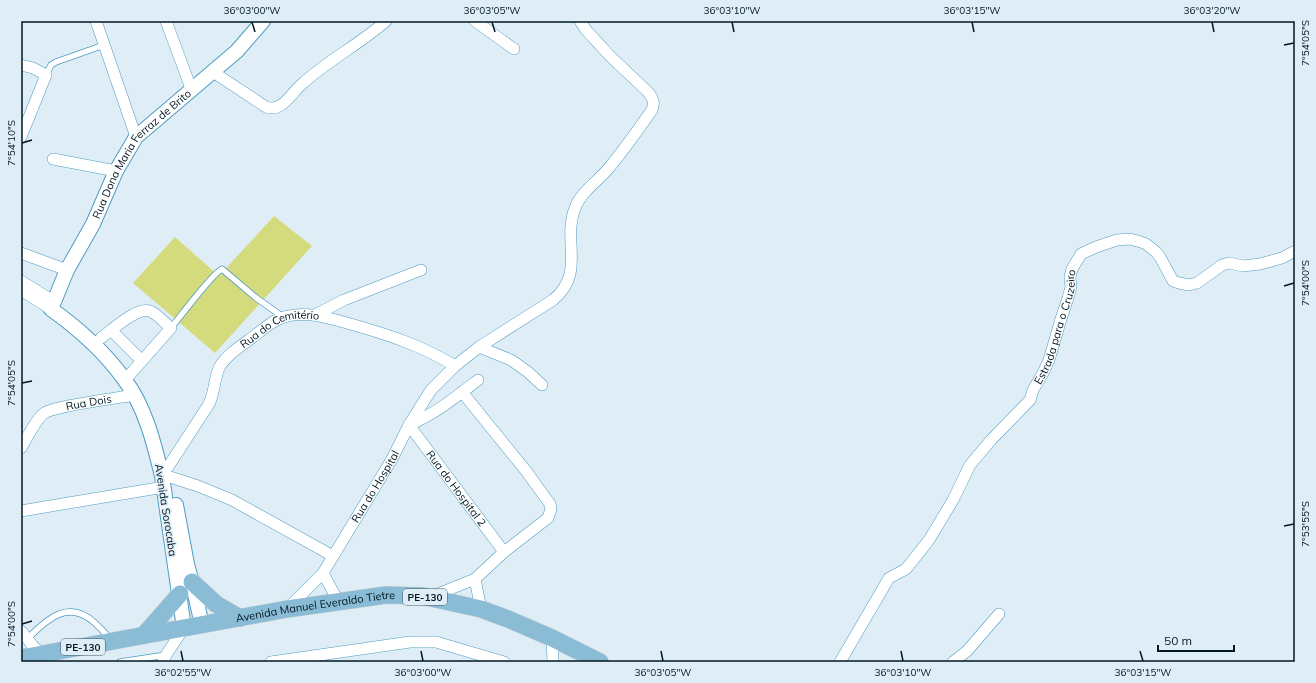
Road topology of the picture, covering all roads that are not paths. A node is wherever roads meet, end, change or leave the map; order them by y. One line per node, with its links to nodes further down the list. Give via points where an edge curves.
1 (96, 21): 7 (street)
2 (166, 21): 12 (street)
3 (386, 21): 10 (street, via 312,75 276,108 266,107)
4 (475, 21): 8 (street)
5 (580, 21): 28 (street, Rua do Hospital, via 611,57 648,92 653,99 653,107 608,169 578,202 572,222 570,277 564,289 543,307)
6 (261, 22): 10 (street, Rua Dona Maria Ferraz de Brito, via 237,51)
7 (104, 45): 11 (lane, via 56,62 51,65); 13 (street)
8 (514, 48)
9 (21, 65): 11 (street)
10 (213, 72): 12 (street, Rua Dona Maria Ferraz de Brito)
11 (46, 75): 14 (street)
12 (192, 90): 13 (street, Rua Dona Maria Ferraz de Brito)
13 (136, 136): 16 (street, Rua Dona Maria Ferraz de Brito)
14 (21, 137)
15 (53, 159): 16 (street)
16 (116, 171): 19 (street, Rua Dona Maria Ferraz de Brito, via 93,224)
17 (1295, 251): 66 (street, Estrada para o Cruzeiro, via 1272,261 1243,266 1229,263 1222,265 1197,283 1190,285 1173,281 1160,257 1152,248 1141,242 1130,239 1117,240 1081,254 1072,269 1071,287 1048,360 1030,400 970,465 929,540 906,569 891,577)
18 (21, 253): 19 (street)
19 (67, 270): 23 (street, Rua Dona Maria Ferraz de Brito)
20 (421, 270): 24 (street, via 344,300)
21 (21, 281): 23 (street)
22 (21, 290): 23 (street)
23 (53, 305): 27 (street); 31 (street)
24 (316, 315): 25 (street, Rua do Cemitério); 30 (street, Rua do Cemitério, via 398,338 427,349)
25 (283, 317): 26 (lane, via 222,270 218,271); 38 (street, Rua do Cemitério, via 246,342 220,367 209,404)
26 (171, 328): 27 (street, via 152,312 145,311 135,314); 29 (street)
27 (106, 334): 29 (street); 31 (street)
28 (479, 347): 30 (street, Rua do Hospital); 33 (street, via 511,360)
29 (142, 361): 31 (street)
30 (455, 366): 36 (street, Rua do Hospital, via 431,390)
31 (128, 377): 35 (street)
32 (478, 380): 34 (street)
33 (542, 385)
34 (462, 392): 36 (street, via 431,414); 40 (street, via 522,465 550,504 550,516)
35 (138, 394): 37 (street, Rua Dois, via 59,408 43,414); 38 (street, Avenida Sorocaba, via 157,455); 38 (street, Avenida Sorocaba, via 155,421)
36 (409, 425): 40 (street, Rua do Hospital 2); 41 (street, Rua do Hospital, via 392,459)
37 (21, 448)
38 (167, 477): 39 (street); 41 (street, Avenida Sorocaba, via 232,500); 44 (street, Avenida Sorocaba); 45 (street, Avenida Sorocaba)
39 (21, 510)
40 (504, 552): 43 (street)
41 (333, 556): 42 (street, Rua do Hospital)
42 (323, 573): 47 (street); 48 (street, Rua do Hospital)
43 (475, 579): 46 (street); 49 (street)
44 (192, 582): 51 (main road, via 216,604); 52 (street, Avenida Sorocaba)
45 (180, 594): 53 (street, Avenida Sorocaba); 55 (main road)
46 (429, 597): 47 (main road, Avenida Manuel Everaldo Tietre / PE-130, via 386,595); 49 (main road, Avenida Manuel Everaldo Tietre / PE-130)
47 (338, 601): 48 (main road, Avenida Manuel Everaldo Tietre / PE-130)
48 (287, 609): 51 (main road, Avenida Manuel Everaldo Tietre / PE-130)
49 (481, 609): 56 (main road, Avenida Manuel Everaldo Tietre / PE-130)
50 (999, 614): 67 (street, via 967,651)
51 (240, 618): 52 (main road, Avenida Manuel Everaldo Tietre / PE-130)
52 (202, 625): 53 (main road, Avenida Manuel Everaldo Tietre / PE-130)
53 (184, 628): 55 (main road, Avenida Manuel Everaldo Tietre / PE-130); 60 (street)
54 (24, 635): 57 (lane, via 48,619 68,611 82,613 90,618); 59 (street)
55 (144, 635): 57 (main road, Avenida Manuel Everaldo Tietre / PE-130)
56 (552, 638): 64 (street); 65 (main road, Avenida Manuel Everaldo Tietre / PE-130)
57 (111, 642): 59 (main road, Avenida Manuel Everaldo Tietre / PE-130)
58 (21, 658): 59 (main road, Avenida Manuel Everaldo Tietre / PE-130)
59 (34, 658)
60 (165, 658): 61 (lane)
61 (120, 662)
62 (271, 662): 63 (street, via 402,643 433,641)
63 (504, 662)
64 (553, 662)
65 (600, 662)
66 (840, 662)
67 (953, 662)

